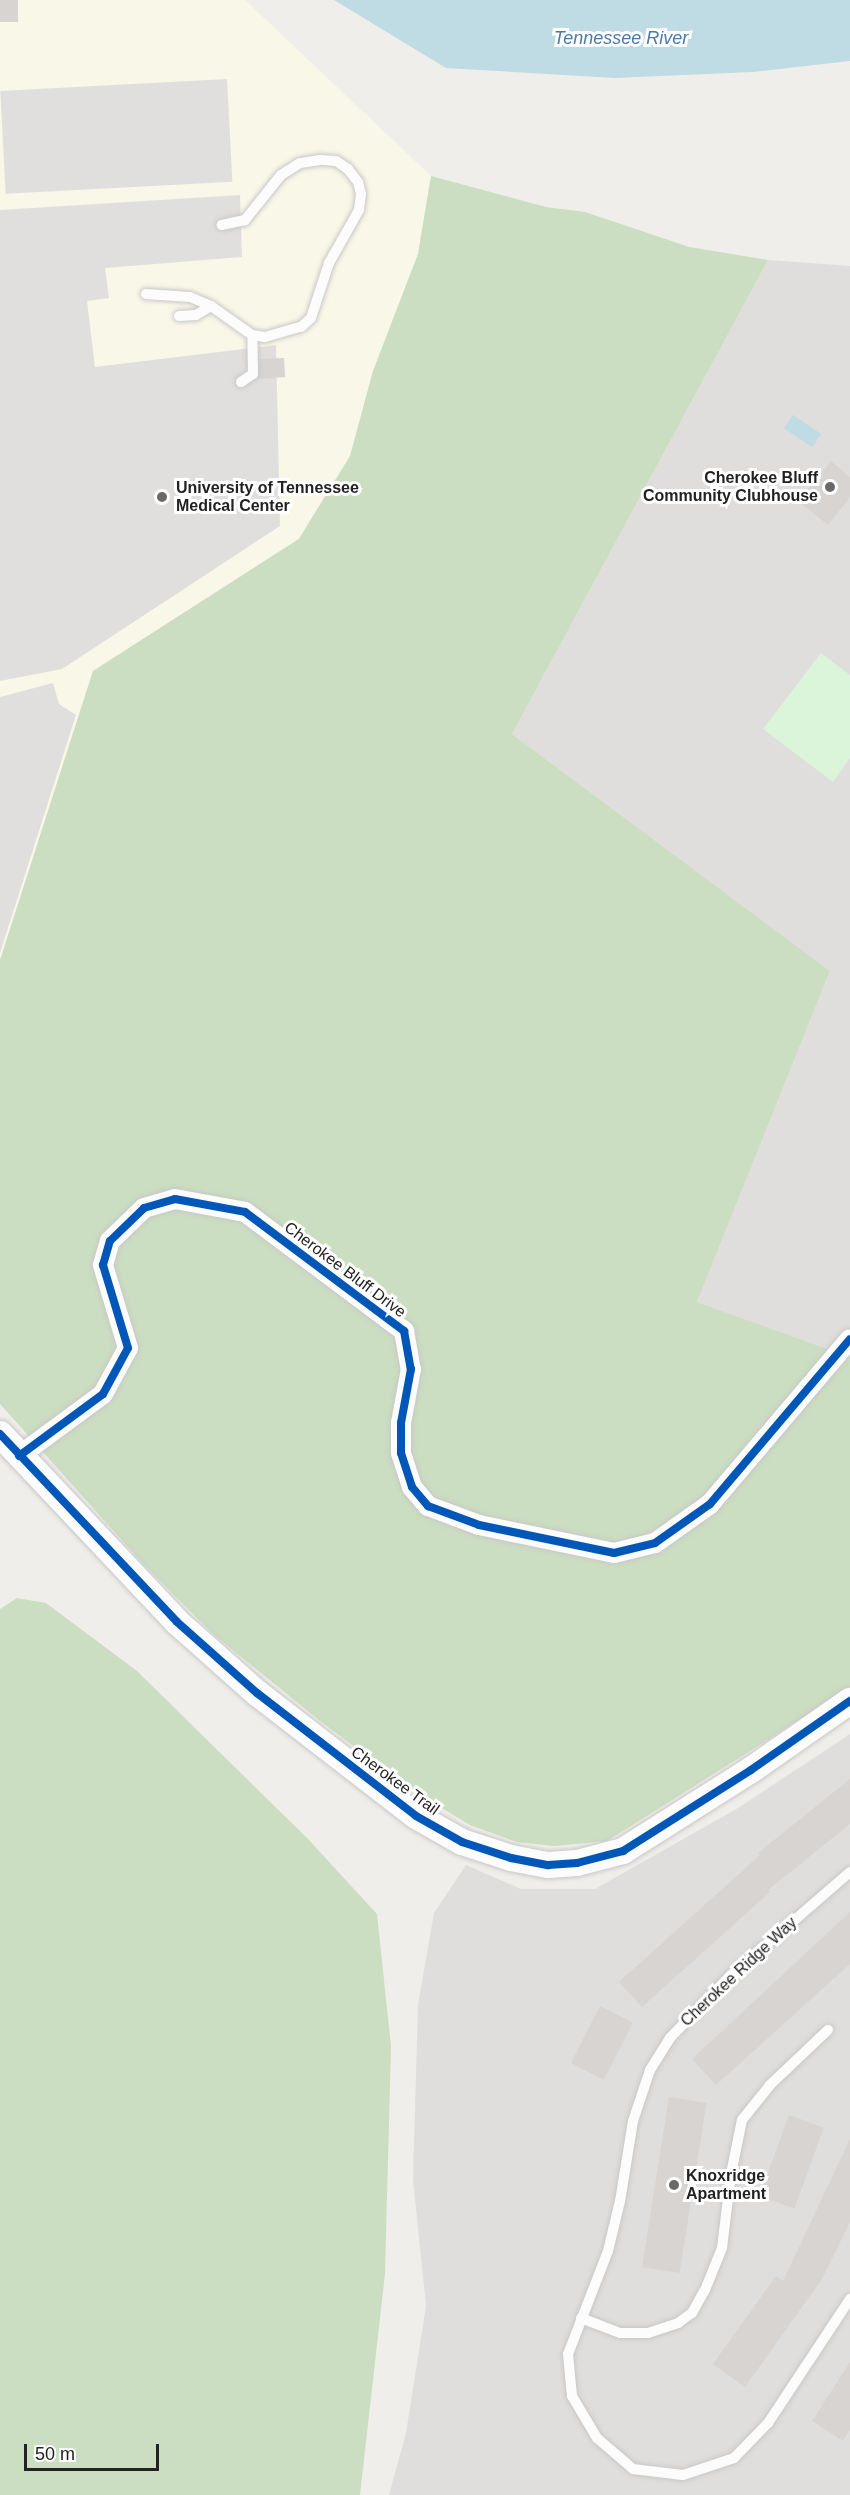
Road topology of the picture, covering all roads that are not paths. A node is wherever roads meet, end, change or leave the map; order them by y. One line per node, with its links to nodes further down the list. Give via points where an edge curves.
1 (222, 225): 5 (lane, via 245,220 281,175 300,164 336,161 358,182 359,210 329,263 311,318 301,327 280,334 266,338)
2 (146, 294): 3 (lane, via 189,297)
3 (211, 306): 4 (lane, via 196,315); 5 (lane)
4 (179, 316)
5 (252, 335): 6 (lane, via 253,374)
6 (241, 382)
7 (850, 1339): 9 (street, Cherokee Bluff Drive, via 710,1504 655,1543 614,1553 479,1525 428,1506 412,1487 401,1453 401,1423 411,1370 404,1331 245,1212 175,1199 144,1208 110,1241 103,1265 128,1348 103,1395)
8 (0, 1434): 9 (street, Cherokee Trail)
9 (19, 1456): 10 (street, Cherokee Trail, via 177,1622 257,1693 416,1816 462,1842 511,1858 548,1864 577,1863 623,1851)
10 (850, 1701)
11 (850, 1872): 14 (lane, Cherokee Ridge Way, via 730,1976 670,2038 650,2070 633,2121 608,2251)
12 (828, 2030): 14 (lane, via 770,2085 742,2120 722,2248 692,2313 678,2323 648,2333 620,2333)
13 (850, 2299): 14 (lane, Cherokee Ridge Way, via 768,2424 734,2458 683,2475 633,2469 597,2438 573,2396 568,2354)
14 (581, 2318)

